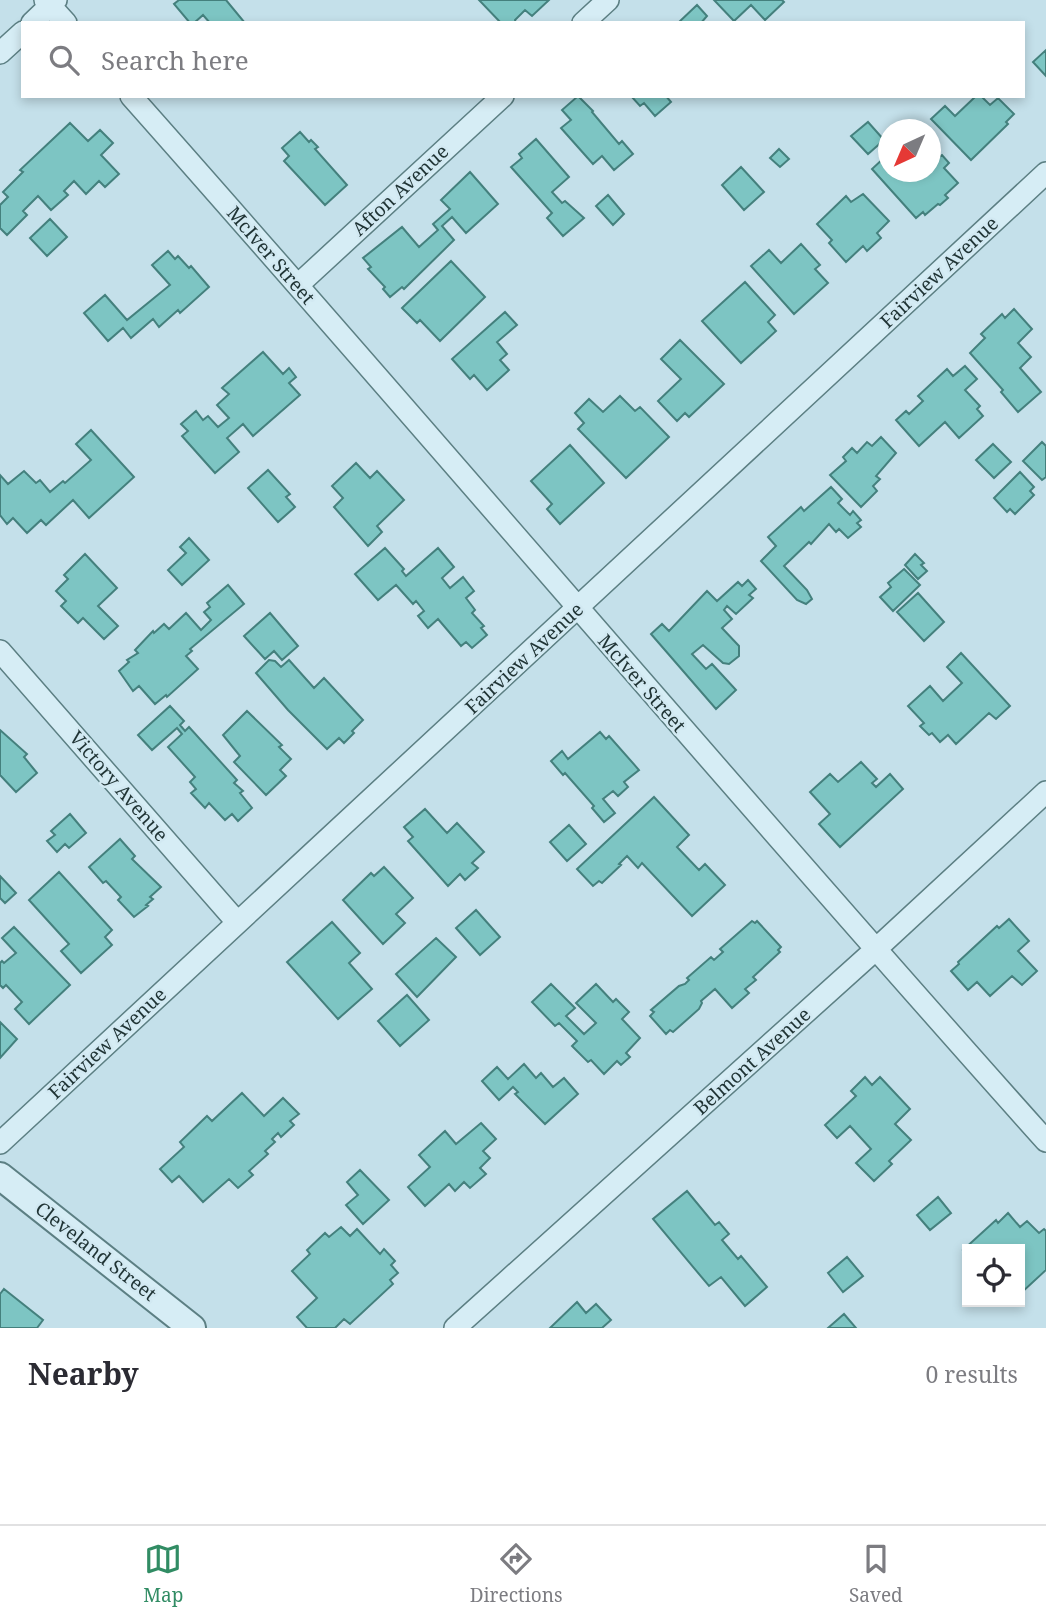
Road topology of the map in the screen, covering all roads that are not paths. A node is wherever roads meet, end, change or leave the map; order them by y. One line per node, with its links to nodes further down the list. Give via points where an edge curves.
1 (608, 0): 5 (street)
2 (51, 2): 3 (street); 4 (street)
3 (35, 21)
4 (64, 21)
5 (585, 21)
6 (21, 34): 7 (street)
7 (0, 53)
8 (133, 98): 11 (street, McIver Street)
9 (501, 98): 11 (street, Afton Avenue)
10 (1046, 173): 12 (street, Fairview Avenue)
11 (298, 285): 12 (street, McIver Street)
12 (578, 609): 15 (street, Fairview Avenue); 16 (street, McIver Street)
13 (0, 651): 15 (street, Victory Avenue)
14 (1046, 792): 16 (street, Belmont Avenue)
15 (237, 922): 18 (street, Fairview Avenue)
16 (875, 950): 17 (street, McIver Street); 21 (street, Belmont Avenue)
17 (1046, 1141)
18 (0, 1143)
19 (0, 1176): 20 (street, Cleveland Street)
20 (192, 1328)
21 (455, 1328)

